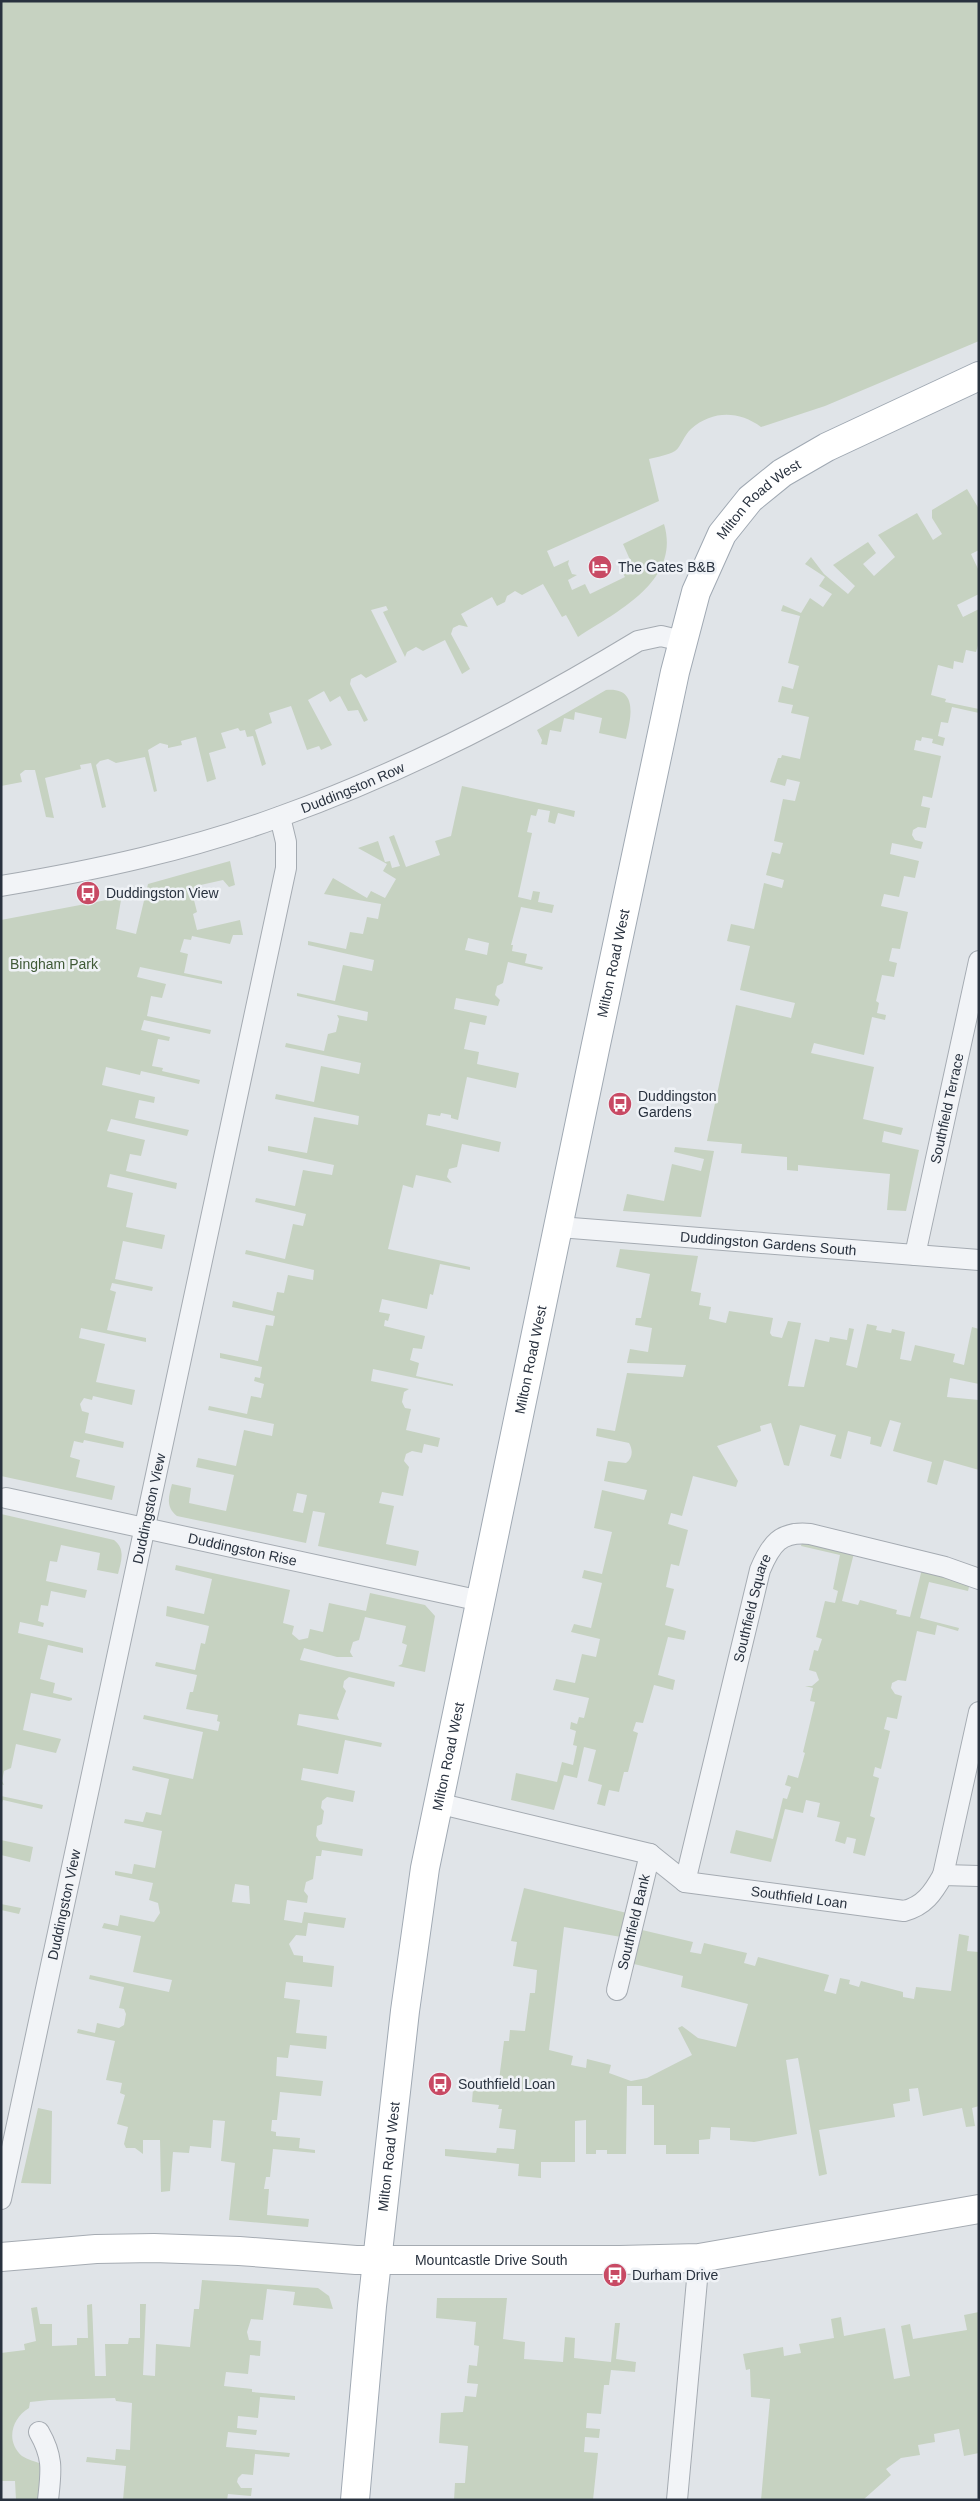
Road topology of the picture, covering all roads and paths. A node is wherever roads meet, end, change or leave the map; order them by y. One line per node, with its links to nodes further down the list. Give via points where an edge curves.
1 (979, 376): 2 (main road, Milton Road West, via 827,447 761,489 730,522 714,547 696,592)
2 (682, 641): 3 (street, Duddingston Row, via 661,636 638,641 494,722 410,764); 6 (main road, Milton Road West)
3 (280, 817): 4 (street, Duddingston Row, via 144,858); 10 (street, Duddingston View, via 286,842 286,868)
4 (1, 886)
5 (979, 961): 7 (street, Southfield Terrace)
6 (559, 1227): 7 (street, Duddingston Gardens South); 12 (main road, Milton Road West)
7 (915, 1255): 8 (street, Duddingston Gardens South)
8 (979, 1260)
9 (6, 1498): 10 (street, Duddingston Rise)
10 (145, 1529): 12 (street, Duddingston Rise); 20 (street, Duddingston View)
11 (979, 1579): 18 (street, Southfield Square, via 945,1567 810,1534 791,1534 772,1546 760,1570)
12 (481, 1601): 14 (main road, Milton Road West)
13 (979, 1712): 16 (street)
14 (437, 1803): 15 (street); 24 (main road, Milton Road West, via 414,1940)
15 (650, 1854): 18 (street); 19 (street, Southfield Bank)
16 (942, 1875): 17 (street); 18 (street, Southfield Loan, via 930,1896 904,1911)
17 (979, 1876)
18 (685, 1882)
19 (617, 1990)
20 (1, 2199)
21 (979, 2209): 23 (main road, Mountcastle Drive South)
22 (1, 2257): 24 (main road, Mountcastle Drive South, via 154,2248)
23 (699, 2258): 24 (main road, Mountcastle Drive South); 28 (street)
24 (378, 2260): 27 (main road, Milton Road West)
25 (40, 2432): 26 (street, via 52,2464)
26 (48, 2500)
27 (355, 2500)
28 (677, 2500)

